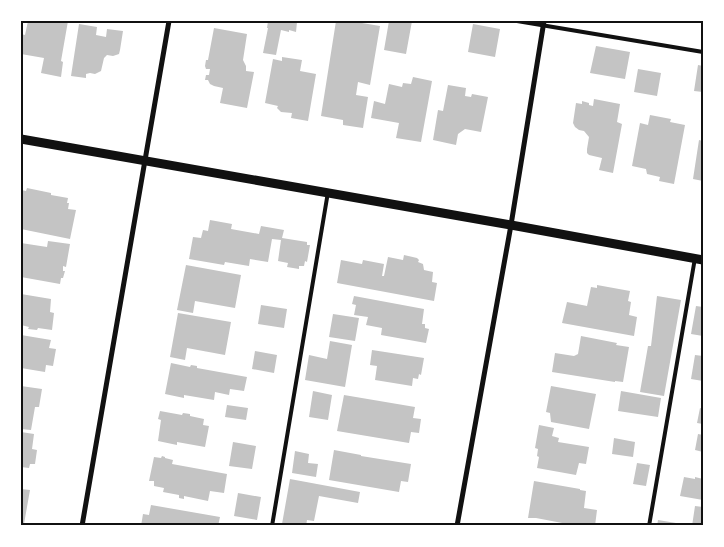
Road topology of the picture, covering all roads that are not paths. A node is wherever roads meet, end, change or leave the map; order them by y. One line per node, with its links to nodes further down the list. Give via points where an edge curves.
1 (169, 21): 6 (street)
2 (517, 21): 3 (lane)
3 (543, 24): 4 (lane); 8 (street)
4 (703, 52)
5 (21, 139): 6 (street)
6 (146, 161): 7 (street); 10 (street)
7 (328, 192): 8 (street); 11 (lane)
8 (511, 225): 9 (street); 12 (street)
9 (699, 259): 13 (lane)
10 (82, 526)
11 (272, 526)
12 (457, 526)
13 (649, 526)

